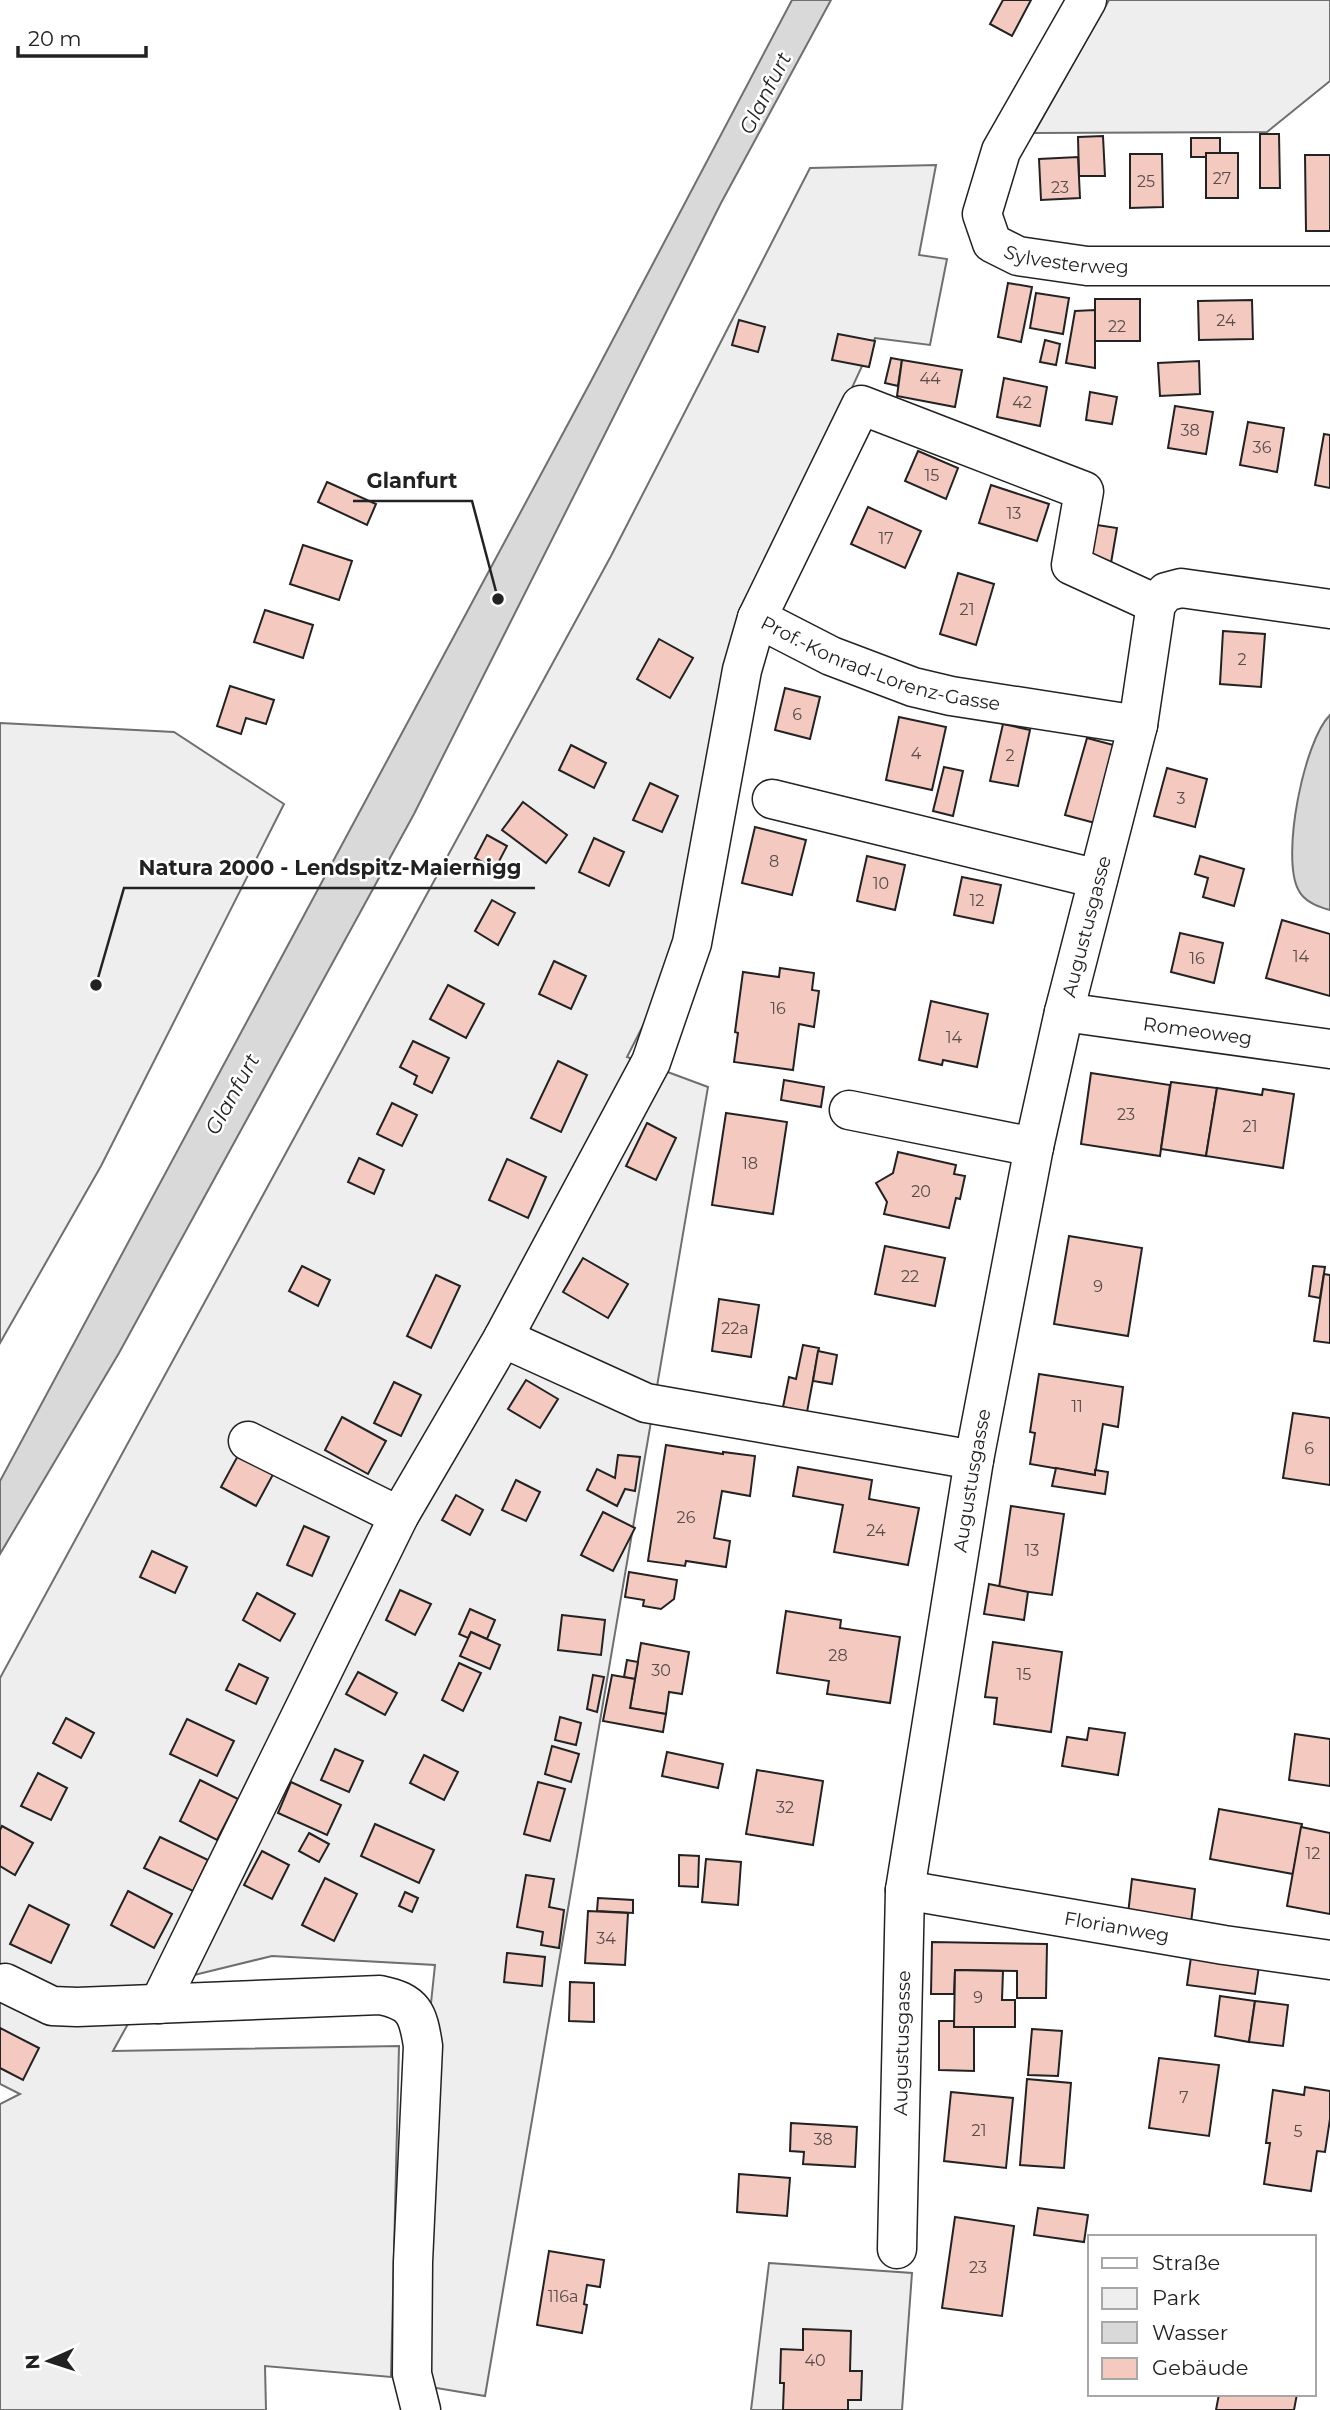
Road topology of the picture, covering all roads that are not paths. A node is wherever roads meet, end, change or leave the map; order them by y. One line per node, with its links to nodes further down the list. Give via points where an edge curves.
1 (1087, 0): 2 (street, Sylvesterweg, via 1001,151 982,214 992,243 1018,256 1087,266)
2 (1330, 266)
3 (1156, 604): 4 (street, via 1166,592 1181,588); 5 (street, Prof.-Konrad-Lorenz-Gasse, via 1071,565 1084,491 861,405); 6 (street)
4 (1330, 609)
5 (757, 618): 6 (street, Prof.-Konrad-Lorenz-Gasse, via 831,656 913,687); 13 (street, via 742,670 692,943 651,1062)
6 (1138, 724): 8 (street, Augustusgasse)
7 (772, 799): 8 (street)
8 (1098, 879): 9 (street, Augustusgasse)
9 (1064, 1012): 10 (street, Romeoweg); 12 (street, Augustusgasse)
10 (1330, 1049)
11 (849, 1110): 12 (street)
12 (1034, 1147): 15 (street, Augustusgasse)
13 (503, 1338): 15 (street, via 646,1404); 16 (street)
14 (248, 1441): 16 (street)
15 (974, 1460): 17 (street, Augustusgasse)
16 (399, 1517): 20 (street)
17 (905, 1890): 18 (street, Florianweg); 21 (street, Augustusgasse)
18 (1330, 1960)
19 (5, 1983): 20 (street, via 52,2006)
20 (159, 2004): 22 (street, via 380,1995 409,2005 419,2021 423,2046 412,2374)
21 (897, 2249)
22 (421, 2410)

